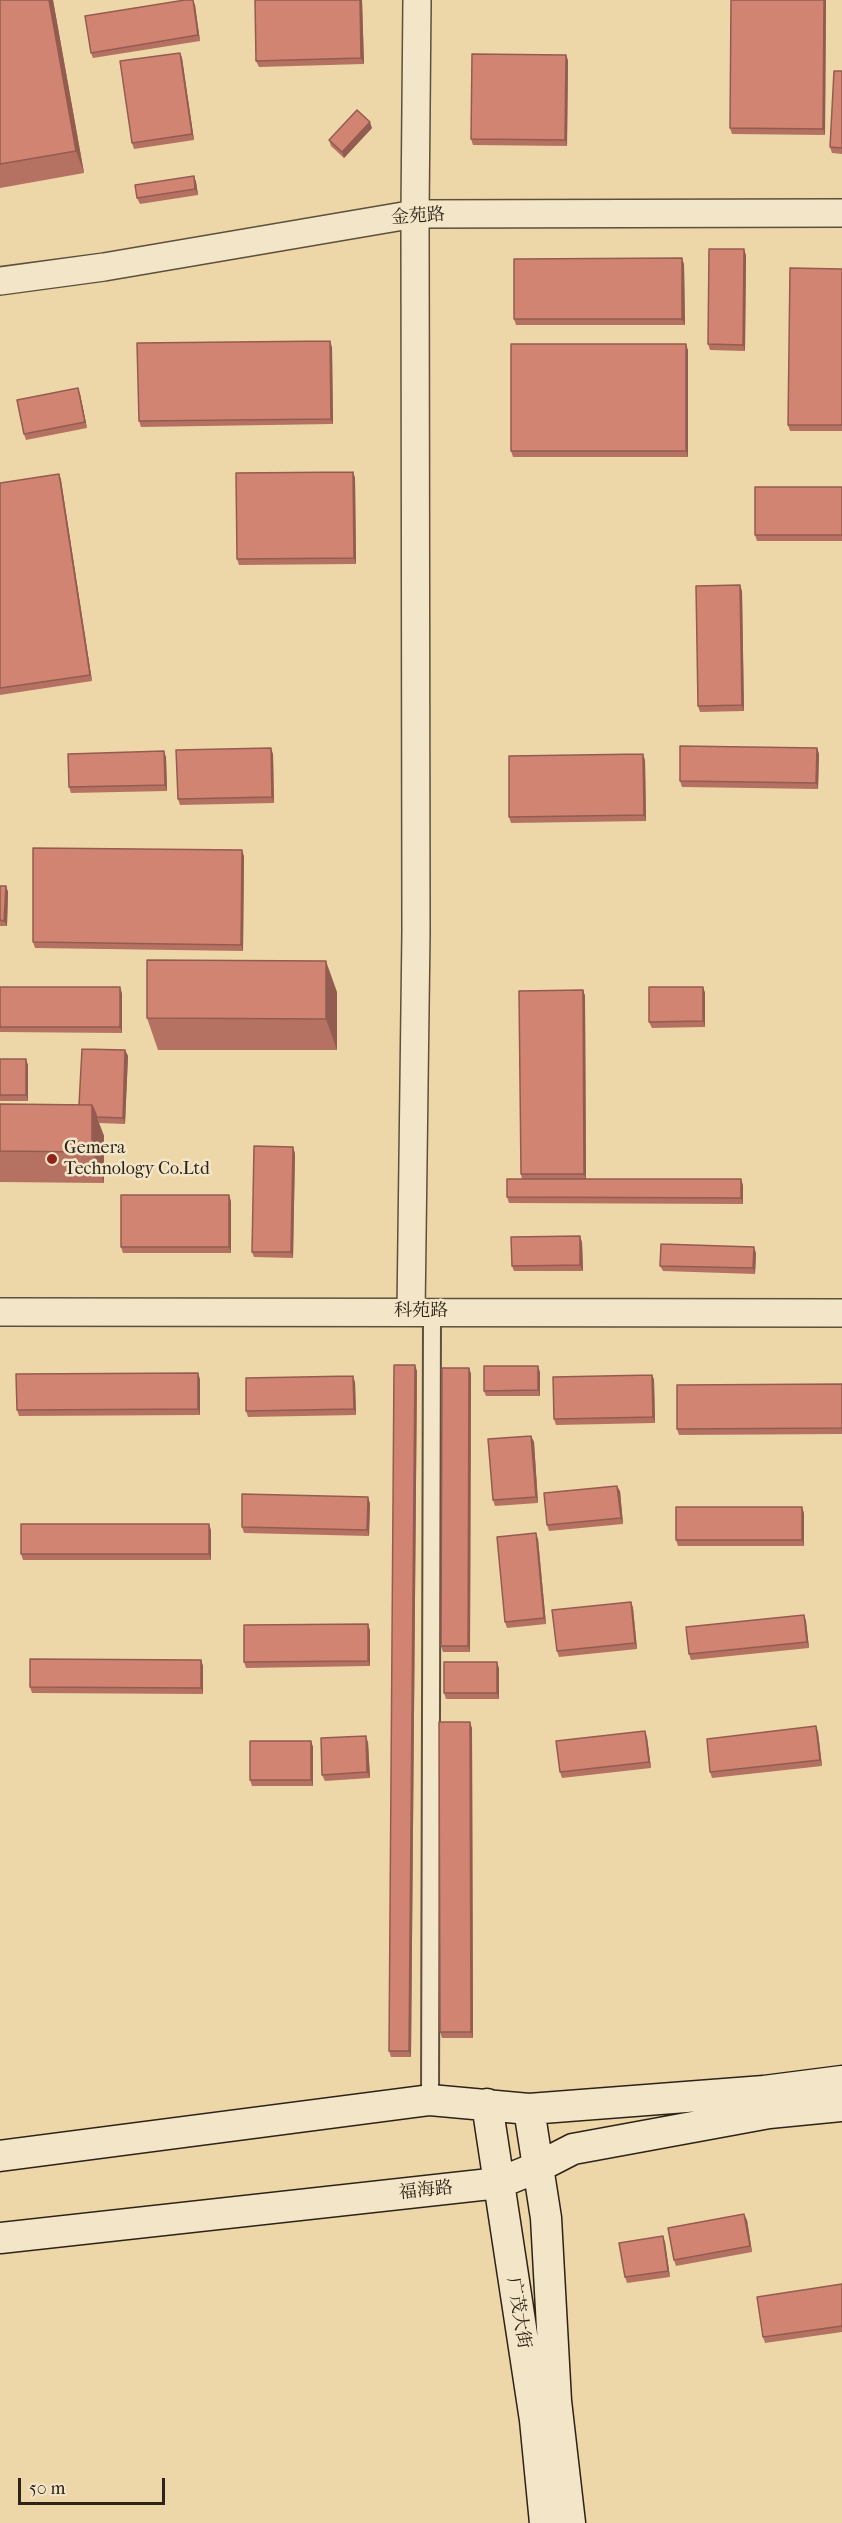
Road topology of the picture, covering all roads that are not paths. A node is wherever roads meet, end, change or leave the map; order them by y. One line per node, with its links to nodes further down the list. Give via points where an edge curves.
1 (417, 0): 3 (street)
2 (842, 213): 3 (street, 金苑路)
3 (415, 214): 4 (street, 金苑路); 6 (street)
4 (0, 282)
5 (0, 1312): 6 (street, 科苑路)
6 (421, 1312): 7 (street, 科苑路); 9 (street)
7 (842, 1313)
8 (842, 2081): 12 (main road, via 764,2091)
9 (430, 2100): 10 (main road); 13 (main road)
10 (487, 2104): 12 (main road); 15 (main road, 广茂大街)
11 (842, 2106): 14 (main road, 福海路, via 769,2113 573,2149)
12 (529, 2109): 14 (main road, 广茂大街)
13 (0, 2156)
14 (538, 2167): 15 (main road, 福海路); 18 (main road, 广茂大街, via 546,2218 556,2401)
15 (499, 2183): 16 (main road, 福海路); 17 (main road, 广茂大街, via 535,2420)
16 (0, 2238)
17 (545, 2523)
18 (570, 2523)

